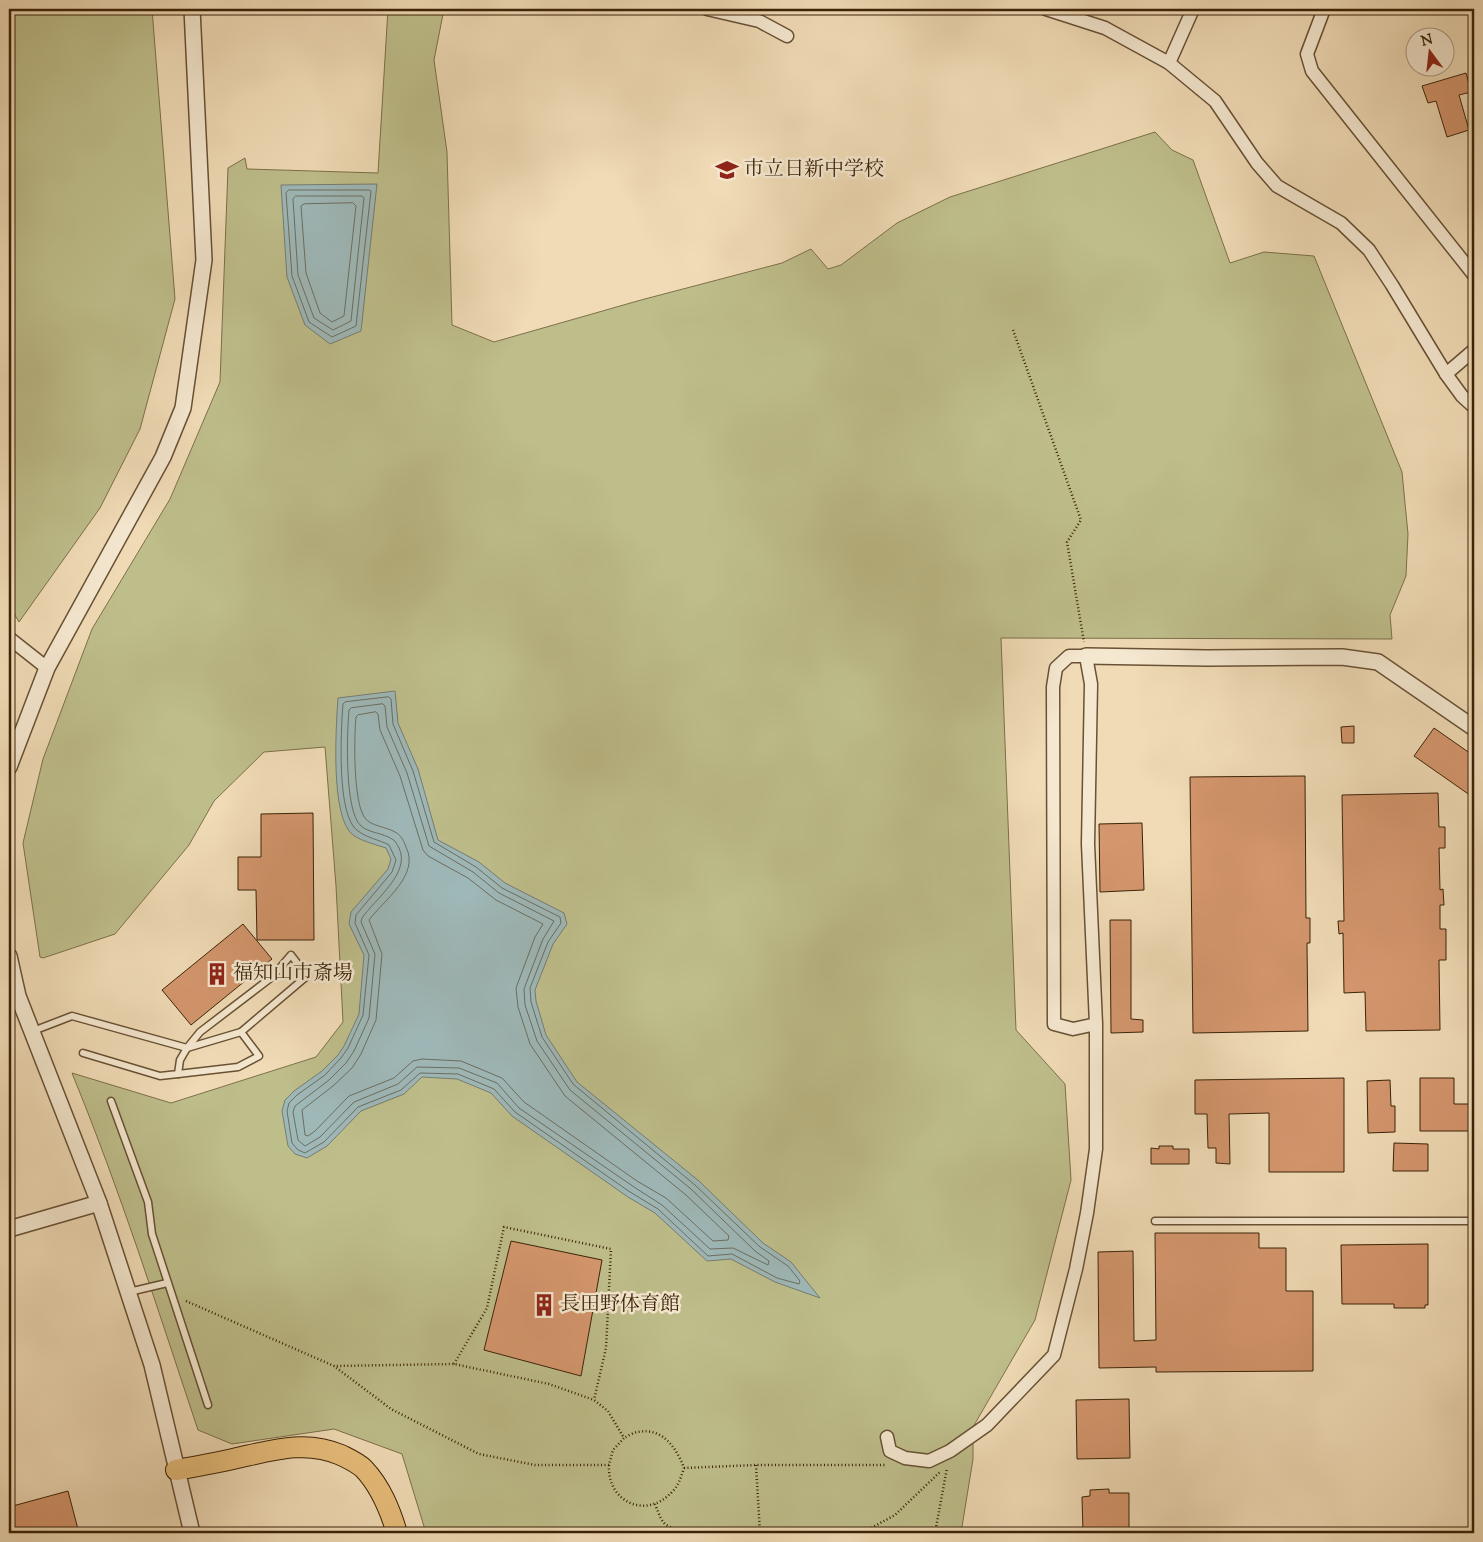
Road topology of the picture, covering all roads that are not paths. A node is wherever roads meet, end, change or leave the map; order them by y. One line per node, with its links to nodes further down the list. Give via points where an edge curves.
1 (192, 9): 14 (street, via 204,260 183,408 163,458)
2 (706, 9): 6 (street, via 758,21)
3 (1046, 9): 7 (street, via 1105,28)
4 (1194, 9): 7 (street)
5 (1324, 9): 8 (street, via 1307,54 1312,71)
6 (787, 36)
7 (1169, 63): 10 (street, via 1215,101 1257,163 1277,186 1341,223 1369,250)
8 (1474, 276)
9 (1474, 350): 10 (street)
10 (1446, 374): 11 (street)
11 (1474, 407)
12 (9, 638): 14 (street)
13 (1086, 656): 15 (street, via 1342,657 1378,662); 18 (street, via 1091,684 1088,844); 18 (street, via 1069,656 1056,668 1053,687 1054,1024 1073,1029)
14 (47, 668): 16 (street)
15 (1474, 728)
16 (9, 767)
17 (9, 956): 19 (street, via 18,996)
18 (1096, 1024): 32 (street, via 1096,1149 1076,1269 1054,1355 987,1425 950,1451 929,1461 905,1458 890,1451)
19 (32, 1031): 21 (lane, via 72,1016); 25 (street)
20 (241, 1032): 21 (lane); 21 (lane, via 308,976 291,956 272,977 200,1032); 23 (lane, via 259,1056 238,1067)
21 (187, 1048): 23 (lane, via 180,1060)
22 (83, 1052): 23 (lane, via 160,1076)
23 (178, 1074)
24 (111, 1101): 29 (lane, via 148,1202 152,1234)
25 (99, 1203): 28 (street); 30 (street)
26 (1155, 1221): 27 (lane)
27 (1474, 1222)
28 (9, 1229)
29 (167, 1283): 30 (lane); 31 (lane)
30 (128, 1292): 33 (street, via 152,1365)
31 (208, 1405)
32 (887, 1437)
33 (176, 1470): 34 (highway, via 305,1446 328,1449 350,1459); 35 (street)
34 (375, 1482): 36 (highway); 37 (highway)
35 (192, 1533)
36 (383, 1533)
37 (398, 1533)

